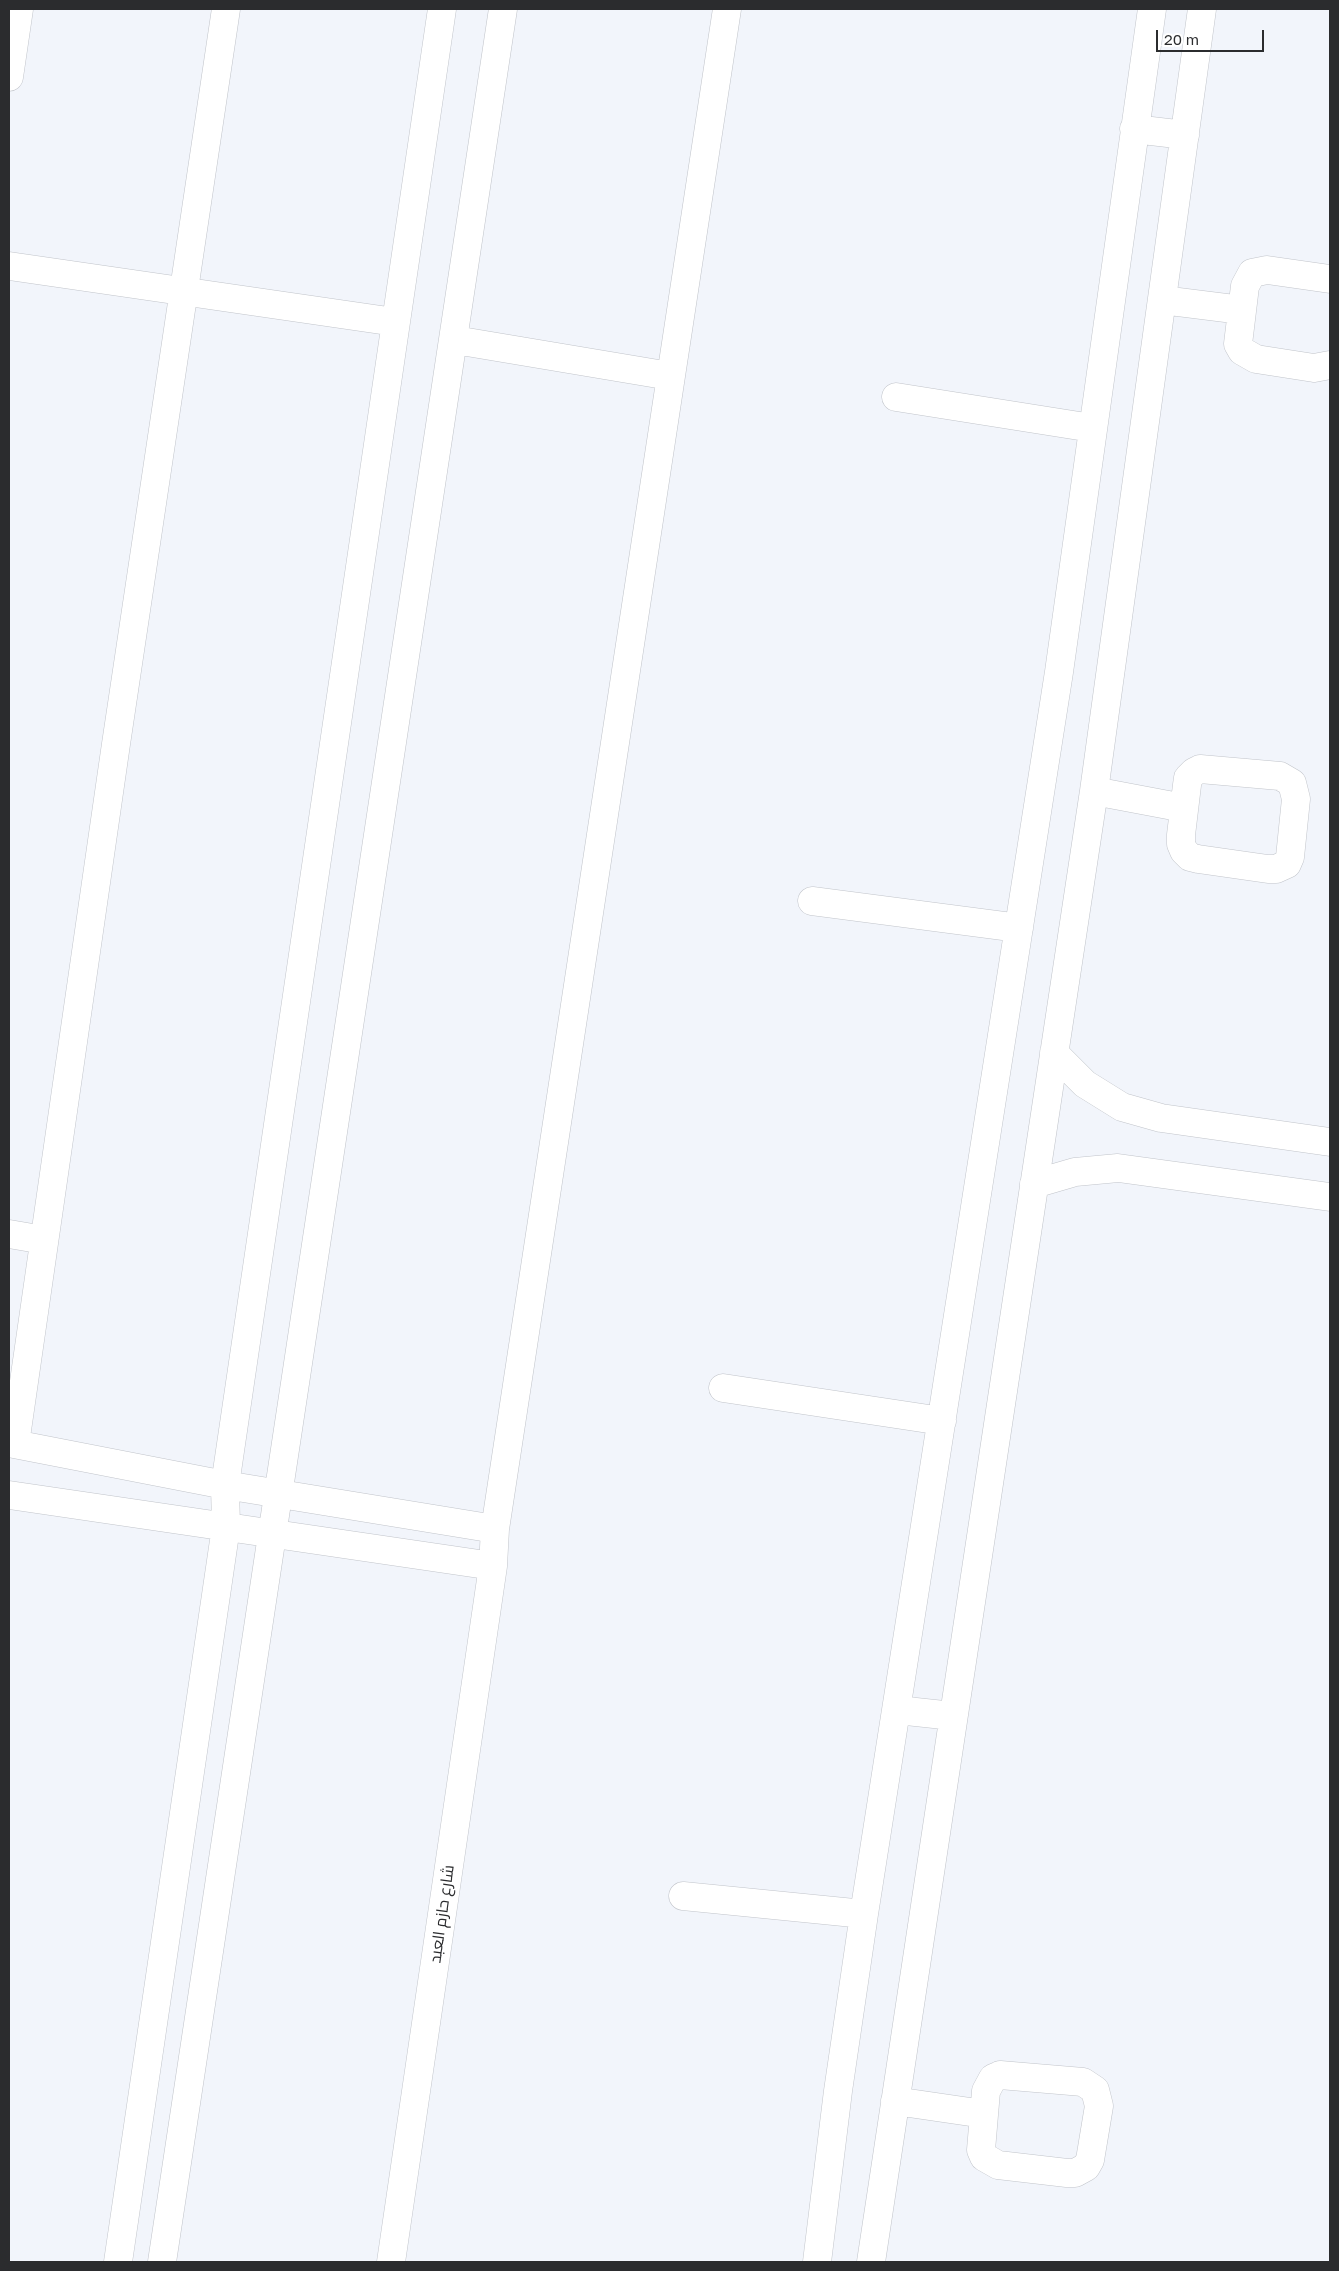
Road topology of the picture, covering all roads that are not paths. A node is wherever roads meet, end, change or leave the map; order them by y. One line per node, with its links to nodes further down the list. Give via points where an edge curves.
1 (19, 9): 8 (street)
2 (226, 9): 13 (street)
3 (442, 9): 16 (street)
4 (503, 9): 17 (street)
5 (726, 9): 19 (street, شارع حازم العبد)
6 (1152, 9): 9 (street)
7 (1202, 9): 10 (street)
8 (9, 77)
9 (1134, 129): 10 (street); 21 (street)
10 (1185, 136): 14 (street)
11 (9, 266): 13 (street)
12 (1330, 279): 15 (street, via 1260,270 1248,279)
13 (184, 290): 16 (street); 31 (street)
14 (1162, 300): 15 (street); 22 (street)
15 (1242, 310): 18 (street, via 1238,344 1248,356 1314,368)
16 (395, 322): 35 (street)
17 (454, 340): 19 (street); 36 (street)
18 (1330, 365)
19 (670, 376): 39 (street, شارع حازم العبد)
20 (896, 397): 21 (street)
21 (1092, 428): 25 (street, via 1059,672)
22 (1094, 791): 23 (street); 26 (street)
23 (1184, 808): 23 (street, via 1181,844 1190,857 1268,869 1287,864 1296,799 1295,790 1286,779 1200,769 1188,778)
24 (812, 901): 25 (street)
25 (1019, 928): 33 (street)
26 (1054, 1053): 27 (street, via 1085,1084 1122,1107 1160,1118); 28 (street)
27 (1330, 1142)
28 (1034, 1184): 29 (street, via 1075,1172 1118,1168); 43 (street)
29 (1330, 1197)
30 (9, 1234): 31 (street)
31 (44, 1240): 34 (street)
32 (723, 1388): 33 (street)
33 (942, 1421): 42 (street)
34 (12, 1444): 35 (street)
35 (225, 1485): 36 (street); 38 (street)
36 (279, 1494): 39 (street); 40 (street)
37 (9, 1496): 38 (street)
38 (226, 1527): 40 (street); 48 (street)
39 (495, 1529): 41 (street, شارع حازم العبد)
40 (272, 1534): 41 (street); 49 (street)
41 (493, 1566): 50 (street, شارع حازم العبد)
42 (897, 1710): 43 (street); 45 (street)
43 (953, 1716): 46 (street)
44 (683, 1896): 45 (street)
45 (864, 1914): 51 (street)
46 (895, 2101): 47 (street); 52 (street)
47 (984, 2114): 47 (street, via 981,2150 990,2163 1075,2173 1086,2168 1090,2160 1099,2106 1095,2090 1083,2082 1000,2075 988,2084)
48 (118, 2262)
49 (162, 2262)
50 (391, 2262)
51 (817, 2262)
52 (871, 2262)

